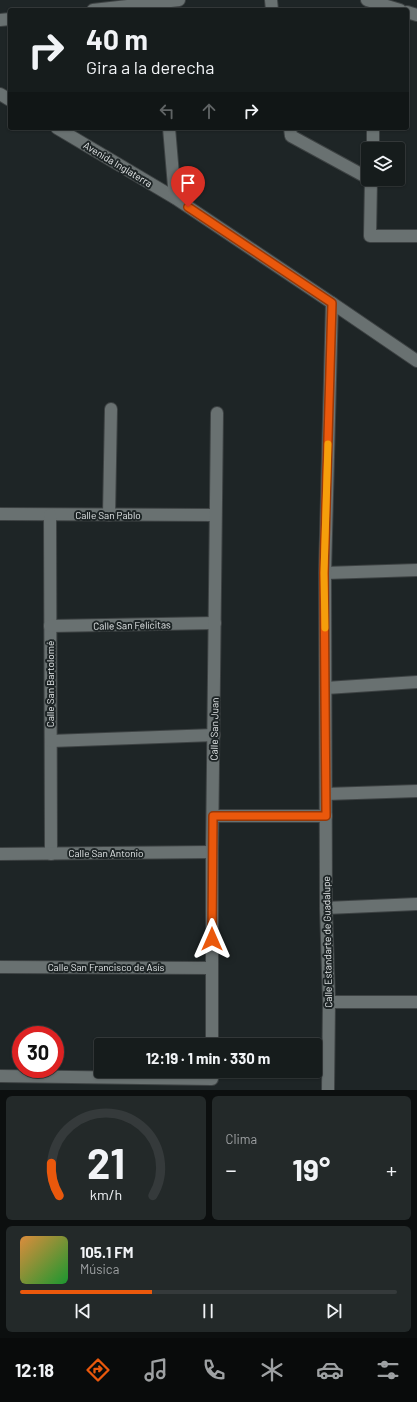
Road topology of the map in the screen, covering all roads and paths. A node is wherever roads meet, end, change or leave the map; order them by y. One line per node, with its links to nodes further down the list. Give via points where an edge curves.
1 (178, 0): 3 (street)
2 (374, 4): 5 (street)
3 (158, 7): 4 (street)
4 (136, 8)
5 (391, 8)
6 (60, 130): 13 (street, Avenida Inglaterra)
7 (169, 130): 13 (street)
8 (373, 130): 10 (street)
9 (290, 132): 11 (street)
10 (373, 142)
11 (361, 174)
12 (370, 186): 14 (street, via 370,236)
13 (175, 198): 15 (street, Avenida Inglaterra)
14 (417, 236)
15 (332, 303): 16 (street, Avenida Inglaterra); 24 (street, Calle Estandarte de Guadalupe)
16 (417, 361)
17 (111, 409): 21 (street)
18 (217, 413): 22 (street, Calle San Juan)
19 (0, 514): 20 (street, Calle San Pablo)
20 (50, 515): 21 (street, Calle San Pablo); 26 (street, Calle San Bartolomé)
21 (109, 515): 22 (street, Calle San Pablo)
22 (216, 515): 25 (street, Calle San Juan)
23 (417, 570): 24 (street)
24 (324, 573): 28 (street, Calle Estandarte de Guadalupe)
25 (215, 623): 26 (street, Calle San Felícitas); 29 (street, Calle San Juan)
26 (50, 626): 30 (street, Calle San Bartolomé)
27 (417, 682): 28 (street)
28 (326, 688): 32 (street, Calle Estandarte de Guadalupe)
29 (214, 735): 30 (street); 33 (street, Calle San Juan)
30 (51, 741): 37 (street, Calle San Bartolomé)
31 (417, 791): 32 (street)
32 (326, 794): 34 (street, Calle Estandarte de Guadalupe)
33 (213, 816): 34 (street); 35 (street, Calle San Juan)
34 (326, 816): 39 (street, Calle Estandarte de Guadalupe)
35 (212, 852): 37 (street, Calle San Antonio); 41 (street, Calle San Juan)
36 (0, 854): 37 (street, Calle San Antonio)
37 (51, 854)
38 (417, 904): 39 (street)
39 (326, 908): 42 (street, Calle Estandarte de Guadalupe)
40 (0, 967): 41 (street, Calle San Francisco de Asís)
41 (212, 968): 44 (street, Calle San Juan)
42 (329, 1002): 43 (street); 47 (street, Calle Estandarte de Guadalupe)
43 (417, 1002)
44 (212, 1038)
45 (0, 1076): 46 (street)
46 (212, 1080)
47 (328, 1090)

